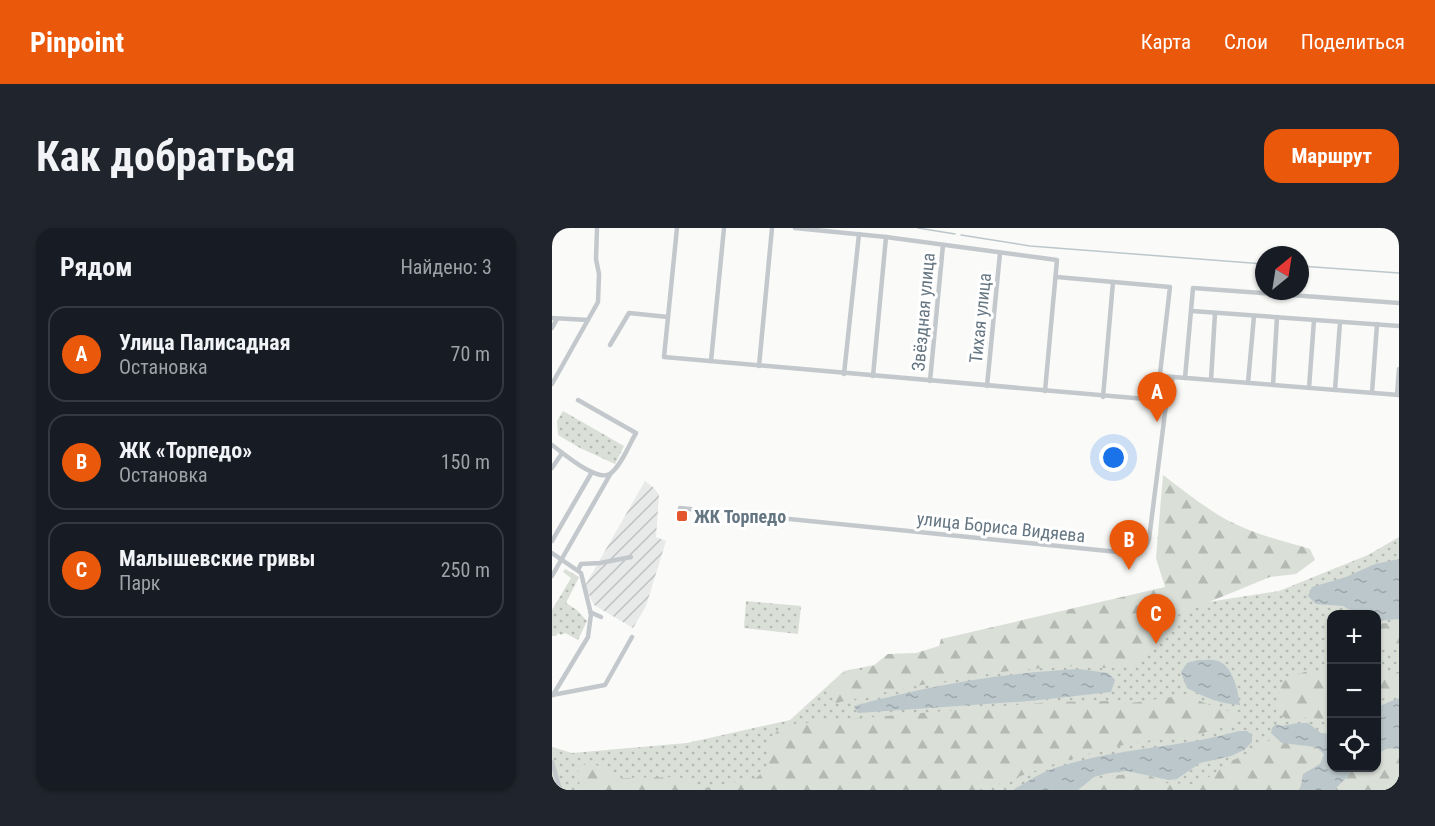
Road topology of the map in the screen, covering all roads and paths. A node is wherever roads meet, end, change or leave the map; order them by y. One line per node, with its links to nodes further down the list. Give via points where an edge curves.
1 (597, 228): 19 (street, via 599,296)
2 (677, 228): 15 (street)
3 (724, 228): 26 (street)
4 (772, 228): 27 (street)
5 (795, 228): 6 (street)
6 (859, 234): 7 (street); 29 (street)
7 (886, 237): 8 (street); 30 (street)
8 (943, 245): 9 (street); 35 (street, Звёздная улица)
9 (1000, 253): 10 (street, via 1057,260); 39 (street, Тихая улица)
10 (1057, 277): 11 (street); 42 (street)
11 (1113, 282): 31 (street, via 1170,287); 45 (street)
12 (1399, 303): 13 (street, via 1193,288)
13 (1192, 311): 14 (street); 33 (street)
14 (1215, 313): 16 (street); 34 (street)
15 (668, 316): 25 (street, via 629,313); 26 (street, via 664,357)
16 (1254, 316): 17 (street); 36 (street)
17 (1277, 317): 20 (street); 38 (street)
18 (555, 318): 19 (street); 24 (street)
19 (588, 320): 37 (street)
20 (1314, 320): 21 (street); 40 (street)
21 (1340, 322): 22 (street); 41 (street)
22 (1377, 324): 23 (street); 43 (street)
23 (1399, 326)
24 (552, 328)
25 (610, 345)
26 (711, 362): 27 (street)
27 (759, 366): 29 (street)
28 (1399, 369): 44 (street)
29 (844, 374): 30 (street)
30 (873, 376): 35 (street)
31 (1161, 376): 32 (street); 45 (street, via 1159,398 1154,402)
32 (1173, 377): 33 (street); 52 (street, улица Бориса Видяева, via 1149,539 1143,551 1128,553)
33 (1185, 378): 34 (street)
34 (1211, 380): 36 (street)
35 (930, 381): 39 (street)
36 (1248, 383): 38 (street)
37 (552, 384)
38 (1273, 385): 40 (street)
39 (987, 386): 42 (street)
40 (1309, 388): 41 (street)
41 (1335, 390): 43 (street)
42 (1045, 391): 45 (street)
43 (1372, 393): 44 (street)
44 (1398, 395)
45 (1102, 397)
46 (578, 400): 51 (street, via 636,433)
47 (552, 445): 48 (street)
48 (562, 453): 49 (street); 50 (street)
49 (552, 468)
50 (592, 472): 51 (street, via 604,476); 53 (street)
51 (611, 473): 56 (street)
52 (680, 508)
53 (552, 541)
54 (552, 554): 56 (street)
55 (631, 557): 57 (street, via 581,564)
56 (562, 559): 57 (street); 58 (street)
57 (578, 570): 59 (street)
58 (552, 576)
59 (590, 612): 60 (street); 62 (street, via 588,637)
60 (601, 617)
61 (632, 637): 62 (street, via 605,686)
62 (552, 694)
63 (552, 762): 64 (street)
64 (560, 790)

